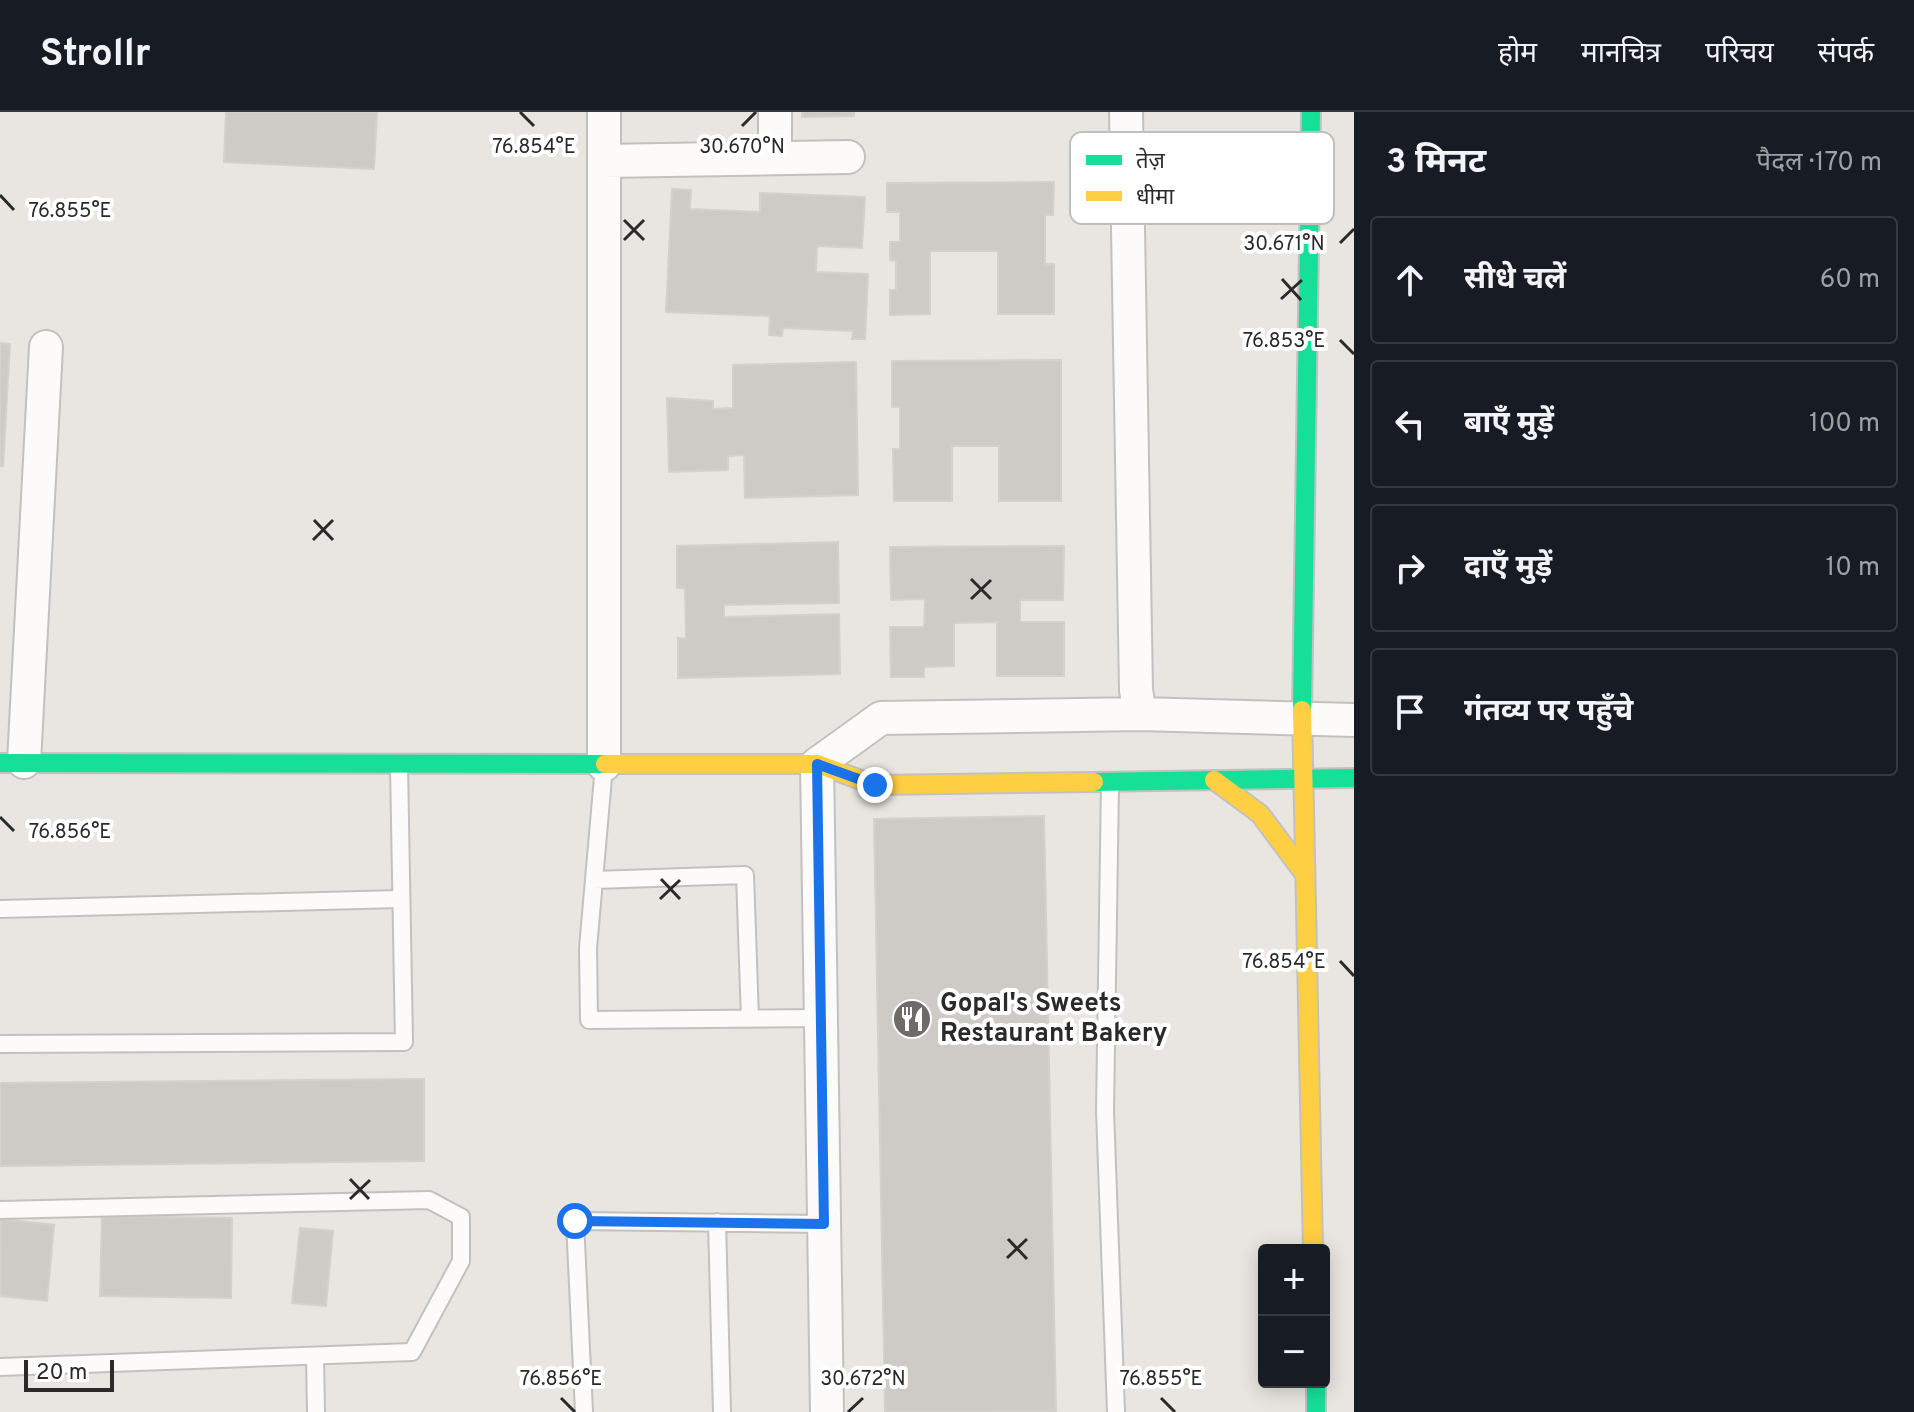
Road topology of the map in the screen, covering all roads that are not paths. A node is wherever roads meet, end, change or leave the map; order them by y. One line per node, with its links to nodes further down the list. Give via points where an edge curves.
1 (604, 112): 9 (street)
2 (775, 112): 8 (street)
3 (1126, 112): 5 (street)
4 (1311, 112): 6 (street)
5 (1126, 132)
6 (1311, 132)
7 (848, 157): 8 (street)
8 (775, 158): 9 (street)
9 (604, 161): 18 (street)
10 (1128, 224): 13 (street)
11 (1310, 224): 14 (street)
12 (46, 347): 16 (street)
13 (1140, 714): 14 (street); 17 (street, via 881,718)
14 (1304, 718): 15 (street); 21 (street)
15 (1354, 720)
16 (12, 763): 19 (street)
17 (817, 764): 18 (street); 23 (street, via 875,785); 28 (street)
18 (604, 765): 19 (street); 25 (lane)
19 (399, 766): 26 (lane)
20 (1354, 778): 21 (street)
21 (1301, 779): 22 (street); 24 (street)
22 (1214, 780): 23 (street); 24 (street, via 1260,814)
23 (1110, 784): 42 (lane, via 1105,1111)
24 (1304, 873): 34 (street)
25 (594, 880): 29 (lane, via 745,875); 29 (lane, via 589,1020)
26 (400, 899): 27 (lane); 30 (lane, via 404,1042)
27 (0, 909)
28 (821, 1018): 29 (lane); 33 (street)
29 (750, 1019)
30 (0, 1044)
31 (0, 1210): 35 (lane, via 429,1200 461,1217 461,1261 412,1352)
32 (717, 1222): 33 (lane); 39 (lane, via 575,1221); 40 (lane)
33 (824, 1224): 41 (street)
34 (1313, 1244)
35 (315, 1356): 36 (lane); 38 (lane)
36 (0, 1367)
37 (1316, 1388): 43 (street)
38 (316, 1412)
39 (584, 1412)
40 (722, 1412)
41 (827, 1412)
42 (1116, 1412)
43 (1316, 1412)

